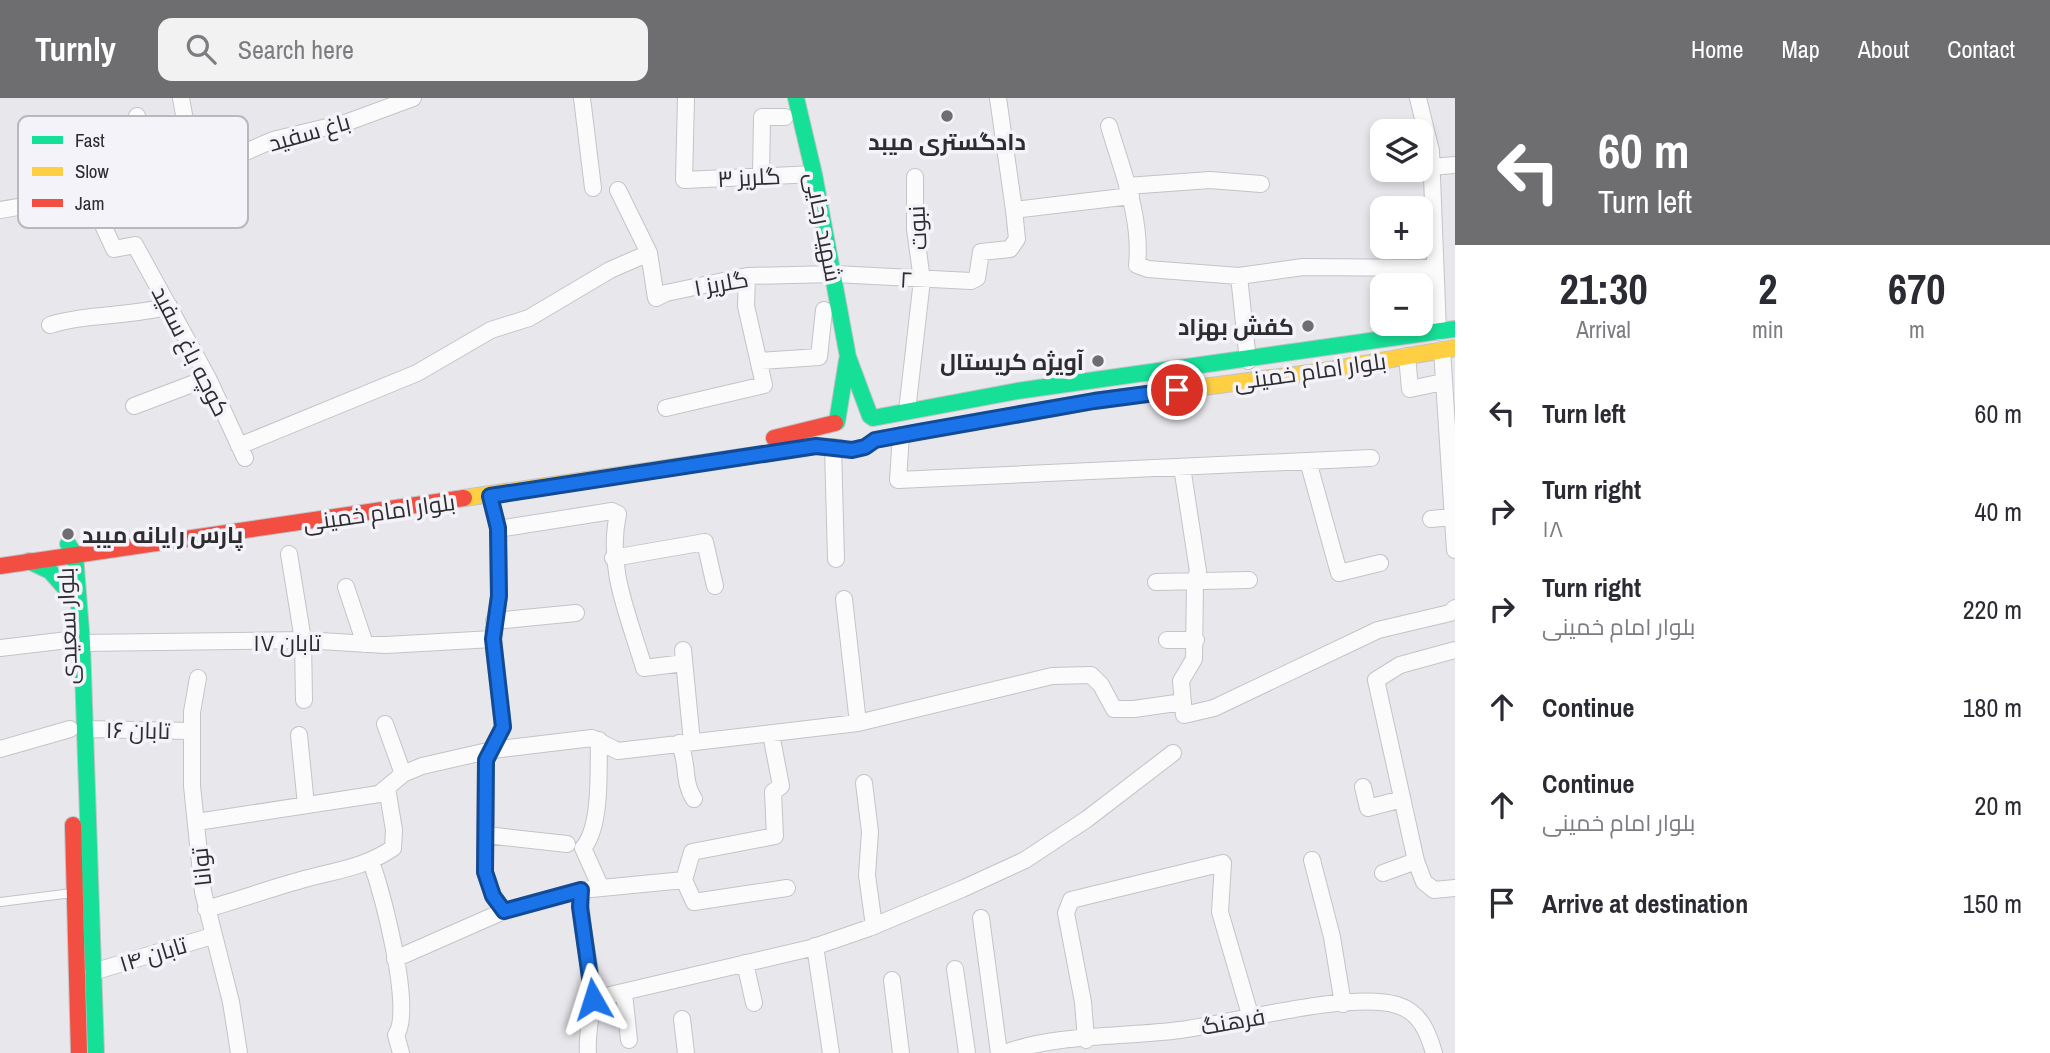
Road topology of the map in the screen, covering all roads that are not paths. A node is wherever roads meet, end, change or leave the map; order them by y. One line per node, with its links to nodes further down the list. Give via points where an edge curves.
1 (181, 98): 8 (street)
2 (413, 98): 12 (street, باغ سفید)
3 (582, 98): 20 (street)
4 (686, 98): 16 (street, گلریز ۳, via 684,180)
5 (796, 98): 15 (main road, شهید رجایی)
6 (998, 98): 25 (street)
7 (1418, 98): 10 (street)
8 (184, 116)
9 (785, 117): 16 (street, via 762,117)
10 (1423, 119)
11 (1109, 126): 22 (street)
12 (248, 151)
13 (1455, 164): 14 (street)
14 (1433, 167)
15 (814, 174): 16 (street, گلریز ۳); 29 (main road, شهید رجایی)
16 (761, 177)
17 (915, 177): 32 (street, نبوت, via 915,229)
18 (1432, 182): 28 (street)
19 (1261, 184): 22 (street, via 1196,180)
20 (593, 188)
21 (618, 190): 27 (street)
22 (1129, 191): 25 (street); 31 (street, via 1139,245 1137,265)
23 (18, 207): 24 (street, باغ سفید)
24 (0, 210)
25 (1014, 210): 32 (street, ۲, via 1017,239 1010,249 981,252 977,278)
26 (104, 228): 33 (street, کوچه باغ سفید, via 114,250 135,245)
27 (649, 253): 30 (street, گلریز ۱, via 656,298); 43 (street, کوچه باغ سفید, via 610,270 529,318 491,330 417,373 242,452)
28 (1434, 268): 31 (street, via 1303,267); 37 (street)
29 (834, 275): 30 (street, گلریز ۱); 32 (street, ۲); 40 (main road, شهید رجایی)
30 (747, 276): 41 (street, via 746,306)
31 (1239, 276): 42 (street)
32 (922, 280): 47 (street, نبوت)
33 (169, 306): 35 (street, via 138,314 71,318); 43 (street, کوچه باغ سفید)
34 (824, 310): 41 (street, via 819,357)
35 (50, 325)
36 (1455, 329): 37 (main road, بلوار امام خمینی)
37 (1438, 332): 42 (main road, بلوار امام خمینی)
38 (1448, 349): 39 (main road, بلوار امام خمینی); 44 (street)
39 (1407, 356): 44 (street, via 1410,389); 50 (main road, بلوار امام خمینی, via 1094,401)
40 (848, 357): 48 (main road); 49 (main road)
41 (760, 361): 46 (street, via 764,385)
42 (1248, 361): 47 (main road, بلوار امام خمینی)
43 (208, 378): 45 (street)
44 (1443, 382): 56 (street)
45 (134, 406)
46 (666, 408)
47 (907, 411): 48 (main road, بلوار امام خمینی)
48 (871, 417): 49 (main road, بلوار امام خمینی, via 858,413); 51 (main road, via 880,431)
49 (836, 422): 51 (main road, via 833,441); 62 (main road, بلوار امام خمینی, via 789,435)
50 (901, 435): 51 (main road, بلوار امام خمینی); 54 (street, via 898,480)
51 (853, 446): 55 (main road, بلوار امام خمینی, via 816,446); 66 (street)
52 (1371, 458): 53 (street)
53 (1308, 461): 54 (street); 68 (street, via 1339,573)
54 (1182, 467): 71 (street, via 1198,571)
55 (490, 496): 59 (street); 60 (main road, بلوار امام خمینی)
56 (1453, 500): 57 (street)
57 (1452, 517): 58 (street); 61 (street)
58 (1431, 519)
59 (498, 528): 65 (street, via 612,511 618,514); 79 (street, via 499,596)
60 (109, 550): 62 (main road, بلوار امام خمینی); 75 (main road)
61 (1455, 550)
62 (69, 552): 63 (main road, بلوار امام خمینی); 67 (main road, بلوار امام خمینی); 75 (main road, بلوار سعیدی)
63 (0, 554)
64 (289, 554): 81 (street)
65 (613, 558): 73 (street, via 705,542); 98 (street, via 644,668 683,657)
66 (836, 559)
67 (29, 561): 69 (main road, بلوار امام خمینی); 75 (main road, via 44,566)
68 (1380, 563)
69 (0, 566)
70 (1249, 580): 71 (street)
71 (1195, 581): 72 (street); 83 (street)
72 (1156, 582)
73 (715, 586)
74 (346, 587): 85 (street)
75 (72, 589): 84 (main road, بلوار سعیدی)
76 (845, 599): 91 (street)
77 (1452, 611): 90 (street, via 1378,630 1214,708 1184,715)
78 (576, 612): 79 (street)
79 (494, 621): 80 (street)
80 (493, 639): 85 (street, تابان ۱۷); 100 (street, via 503,727)
81 (303, 640): 84 (street, تابان ۱۷); 85 (street, تابان ۱۷); 89 (street)
82 (1167, 640): 83 (street)
83 (1196, 640): 90 (street, via 1194,659 1181,681)
84 (75, 642): 86 (street, تابان ۱۷); 93 (main road, بلوار سعیدی)
85 (365, 644)
86 (0, 648)
87 (1455, 650): 107 (street, via 1400,666 1376,680)
88 (198, 678): 94 (street, توانا)
89 (304, 700)
90 (1183, 702): 91 (street, via 1114,709 1091,675 1052,676)
91 (858, 723): 95 (street)
92 (385, 724): 102 (street)
93 (77, 729): 94 (street, تابان ۱۶); 99 (street, تابان ۱۶); 121 (main road, بلوار سعیدی); 127 (main road, بلوار سعیدی)
94 (191, 731): 109 (street, توانا)
95 (771, 734): 98 (street); 116 (street, via 780,786 773,792 775,836 692,852)
96 (299, 735): 108 (street)
97 (599, 740): 98 (street, via 618,751); 100 (street); 117 (street, via 594,824 583,848)
98 (685, 743): 106 (street, via 686,785)
99 (0, 749)
100 (492, 750): 102 (street); 110 (street, via 486,760)
101 (1173, 753): 126 (street, via 1025,860)
102 (402, 774): 104 (street)
103 (864, 783): 126 (street)
104 (387, 788): 108 (street, via 379,794); 113 (street, via 393,848)
105 (1363, 788): 107 (street, via 1368,808)
106 (694, 799)
107 (1402, 799): 114 (street)
108 (306, 806): 109 (street)
109 (197, 822): 123 (street, توانا)
110 (486, 835): 111 (street); 124 (street, via 485,872)
111 (567, 844)
112 (1312, 860): 139 (street)
113 (371, 861): 123 (street); 131 (street)
114 (1416, 861): 115 (street); 119 (street, via 1424,882 1434,890)
115 (1383, 873)
116 (684, 880): 117 (street); 118 (street, via 694,902)
117 (601, 888): 120 (street)
118 (787, 888)
119 (1455, 888)
120 (581, 890): 124 (street); 137 (street)
121 (75, 893): 122 (lane); 128 (main road, بلوار سعیدی)
122 (0, 902)
123 (206, 909): 129 (street, توانا)
124 (504, 911): 131 (street)
125 (981, 918): 154 (street)
126 (874, 926): 130 (street)
127 (92, 930): 128 (main road); 134 (main road, بلوار سعیدی)
128 (76, 931): 145 (main road, بلوار سعیدی)
129 (212, 936): 134 (street, تابان ۱۴); 147 (street, توانا)
130 (815, 946): 132 (street); 151 (street)
131 (395, 959): 148 (street, via 402,1027 396,1035)
132 (745, 963): 136 (street); 138 (street)
133 (955, 969): 153 (street)
134 (93, 972): 146 (main road, بلوار سعیدی)
135 (891, 980): 152 (street)
136 (624, 993): 137 (street); 142 (street)
137 (593, 999): 149 (street)
138 (754, 1003)
139 (1343, 1004): 140 (street, فرهنگ); 156 (street, فرهنگ, via 1385,1003 1408,1009 1421,1020)
140 (1251, 1018): 143 (street, via 1220,912 1223,863 1071,900 1066,913); 144 (street, فرهنگ)
141 (682, 1019): 150 (street)
142 (629, 1040)
143 (1086, 1040): 144 (street, فرهنگ); 155 (street, فرهنگ)
144 (1111, 1045)
145 (79, 1053)
146 (96, 1053)
147 (239, 1053)
148 (401, 1053)
149 (588, 1053)
150 (686, 1053)
151 (831, 1053)
152 (901, 1053)
153 (967, 1053)
154 (999, 1053)
155 (1005, 1053)
156 (1434, 1053)

